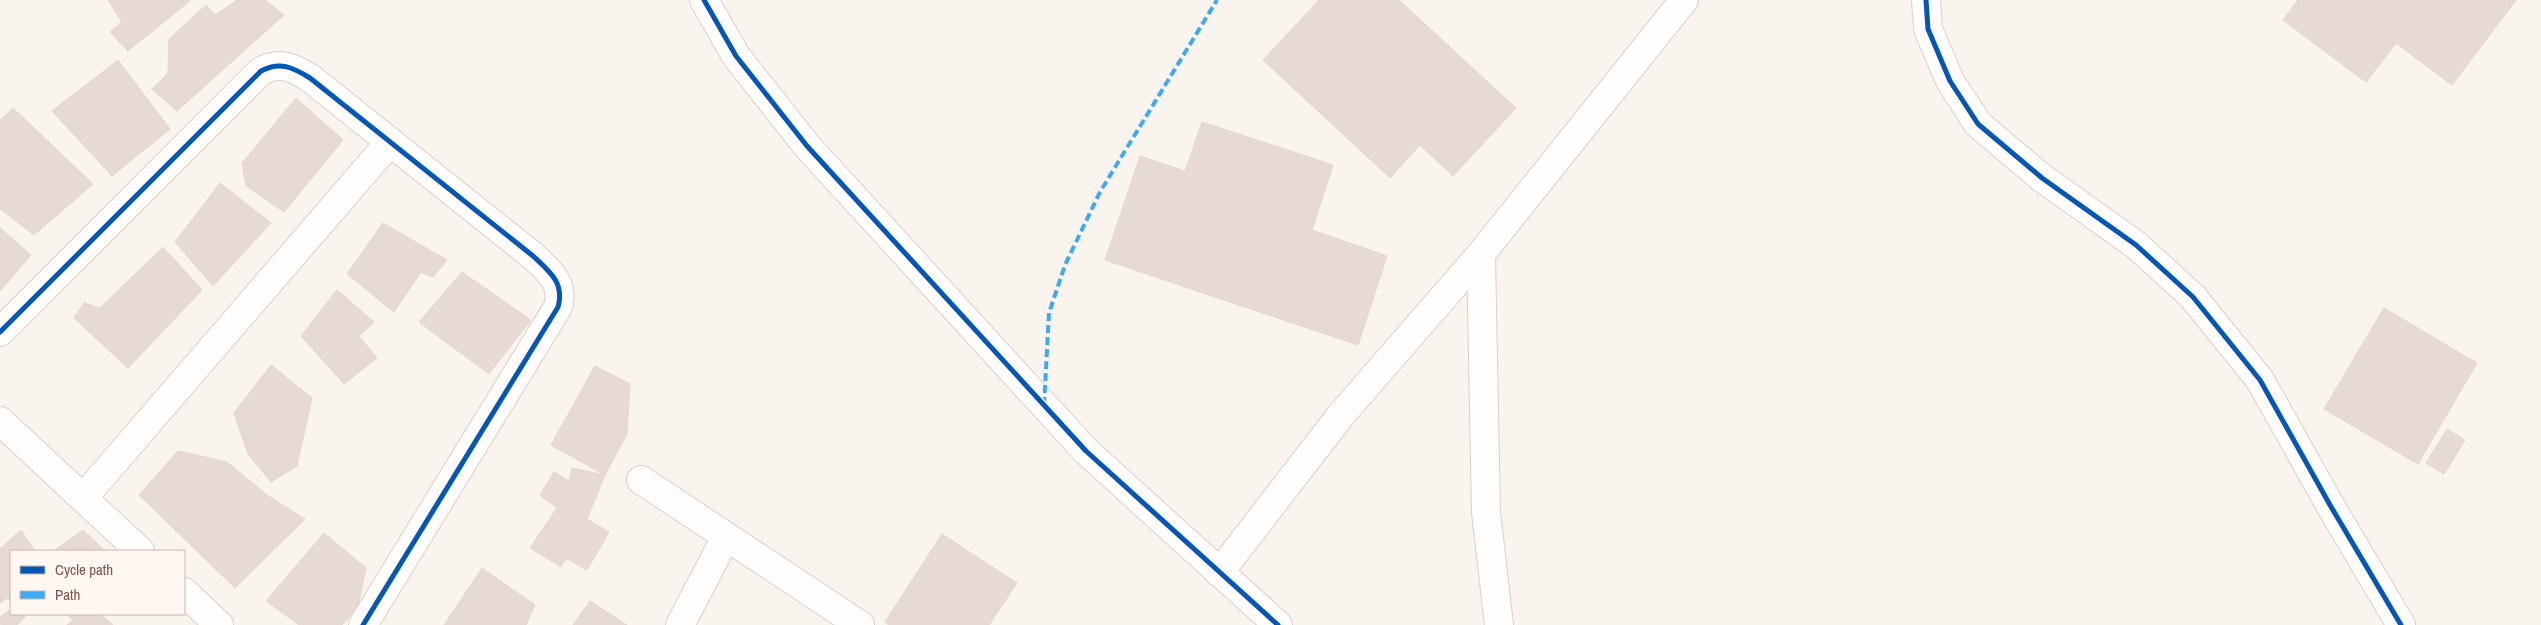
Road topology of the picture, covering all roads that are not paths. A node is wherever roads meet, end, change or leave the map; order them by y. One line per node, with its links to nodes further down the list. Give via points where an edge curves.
1 (704, 0): 12 (street, via 736,56 808,146 1086,451)
2 (1684, 0): 5 (street)
3 (1926, 0): 20 (street, via 1928,29 1950,81 1978,124 2042,178 2136,245 2194,297 2260,380)
4 (390, 142): 6 (street, via 310,78 292,67 270,66 261,71); 9 (street); 15 (street, via 533,256 552,274 560,286 561,296 558,307)
5 (1481, 254): 12 (street, via 1341,414); 19 (street, via 1486,512)
6 (0, 332)
7 (0, 421): 9 (street)
8 (640, 480): 10 (street)
9 (83, 498): 11 (street)
10 (726, 537): 16 (street); 17 (street)
11 (139, 550)
12 (1219, 573): 18 (street)
13 (185, 593): 14 (street)
14 (218, 625)
15 (363, 625)
16 (680, 625)
17 (860, 625)
18 (1278, 625)
19 (1499, 625)
20 (2402, 625)

